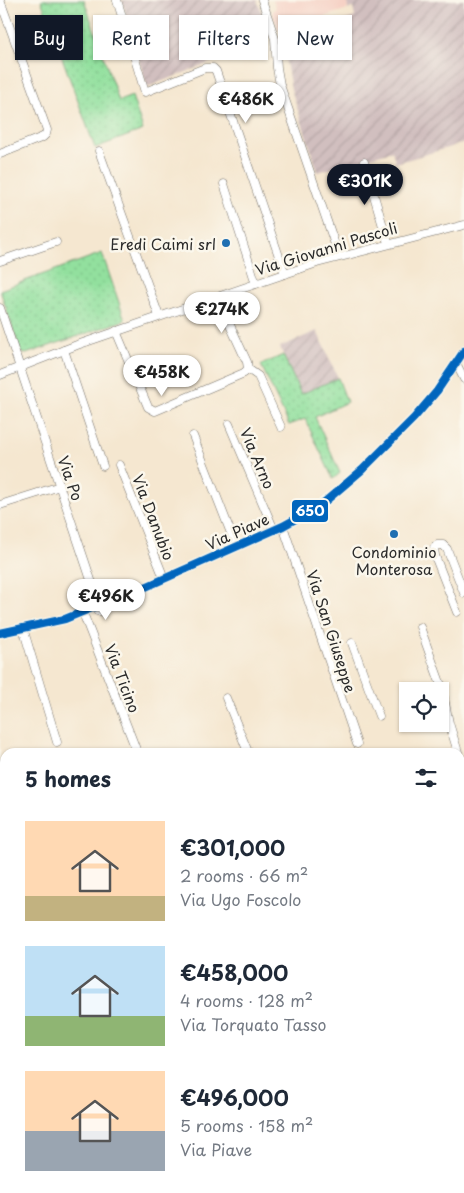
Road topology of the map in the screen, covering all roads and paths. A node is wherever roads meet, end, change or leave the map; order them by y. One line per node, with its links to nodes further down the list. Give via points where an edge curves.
1 (0, 0): 5 (street, via 46,127 43,137)
2 (117, 0): 13 (street, via 145,92 206,68 216,71)
3 (262, 0): 11 (street, via 275,39 280,85)
4 (99, 151): 17 (street)
5 (0, 154)
6 (364, 162): 10 (street)
7 (224, 184): 14 (street)
8 (464, 225): 10 (street, Via Giovanni Pascoli)
9 (56, 242): 12 (street)
10 (388, 243): 11 (street, Via Giovanni Pascoli)
11 (339, 256): 13 (street, Via Giovanni Pascoli)
12 (0, 261)
13 (284, 274): 14 (street, Via Giovanni Pascoli)
14 (256, 284): 15 (street, Via Giovanni Pascoli)
15 (217, 297): 17 (street, Via Giovanni Pascoli); 23 (street)
16 (0, 308): 22 (street, Via Po)
17 (159, 316): 18 (street, Via Giovanni Pascoli)
18 (116, 332): 19 (street, Via Giovanni Pascoli); 23 (street, via 148,407 155,411 244,373)
19 (64, 350): 22 (street, Via Giovanni Pascoli); 30 (street)
20 (464, 351): 21 (street, Via Piave)
21 (456, 363): 25 (street); 33 (street, Via Piave, via 420,412 362,470 321,505)
22 (19, 366): 24 (street, Via Giovanni Pascoli); 31 (street, Via Po)
23 (248, 368): 27 (street, via 259,379)
24 (0, 375)
25 (464, 379)
26 (229, 424): 34 (street, Via Arno)
27 (281, 427)
28 (193, 436): 35 (street)
29 (119, 465): 36 (street, Via Danubio)
30 (103, 466)
31 (60, 486): 32 (street); 38 (street, Via Po)
32 (0, 505)
33 (283, 526): 34 (street, Via Piave); 50 (street, Via San Giuseppe)
34 (274, 530): 35 (street, Via Piave)
35 (236, 546): 36 (street, Via Piave)
36 (164, 578): 39 (street, Via Piave)
37 (464, 593): 41 (street, via 446,549 437,545 435,556)
38 (97, 598): 39 (street); 40 (street, via 93,602)
39 (106, 602): 40 (street, Via Piave, via 102,610 97,611)
40 (94, 607): 42 (street, Via Piave)
41 (457, 612)
42 (83, 613): 44 (street, Via Piave); 51 (street, Via Ticino)
43 (420, 627): 53 (street, via 442,688)
44 (23, 628): 45 (street, Via Piave); 49 (street)
45 (0, 633)
46 (352, 644): 48 (street)
47 (226, 698): 52 (street)
48 (379, 716)
49 (57, 742)
50 (357, 744)
51 (135, 748)
52 (246, 748)
53 (457, 748)

